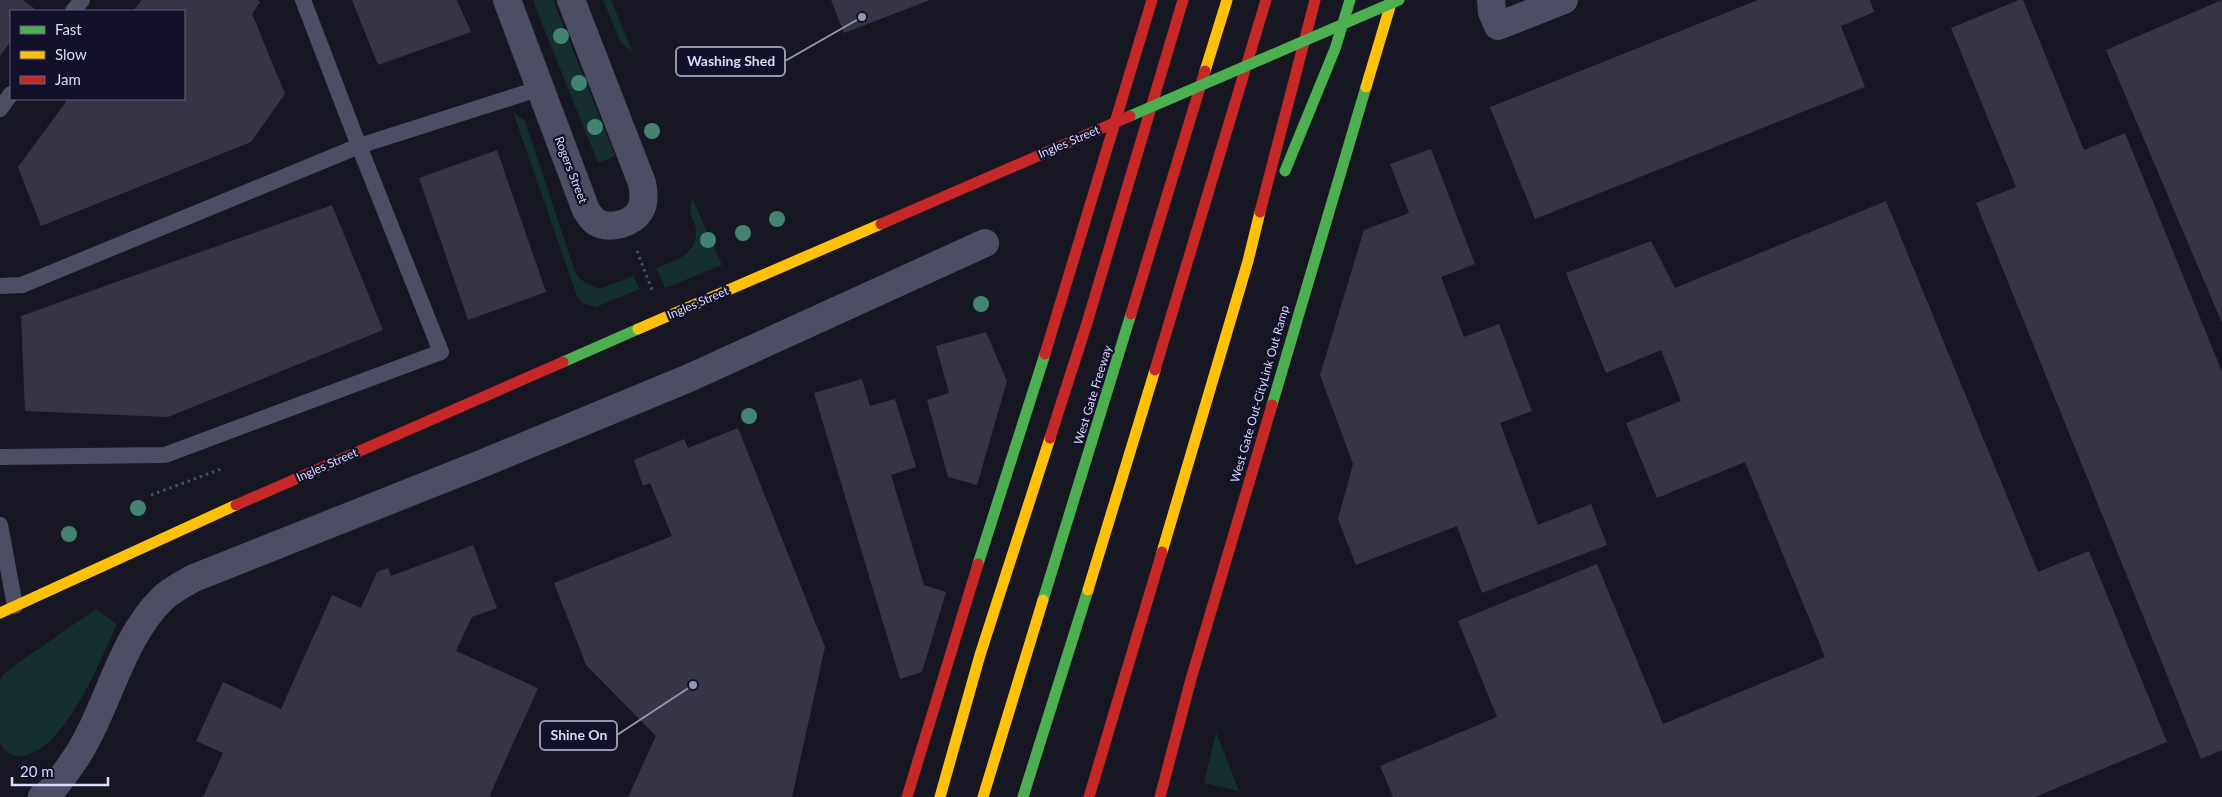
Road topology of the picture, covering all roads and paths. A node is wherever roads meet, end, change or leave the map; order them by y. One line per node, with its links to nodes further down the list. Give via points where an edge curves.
1 (303, 0): 17 (lane)
2 (507, 0): 14 (street, Rogers Street)
3 (571, 0): 14 (street, Rogers Street, via 642,183 643,202 630,220 609,226 597,222 590,215)
4 (1152, 0): 28 (main road, via 1047,347 924,733)
5 (1183, 0): 29 (main road, via 1088,323 980,655)
6 (1227, 0): 30 (main road, West Gate Freeway)
7 (1266, 0): 31 (main road, via 1118,494)
8 (1316, 0): 19 (main road)
9 (1350, 0): 19 (main road, via 1335,49)
10 (1392, 0): 33 (main road, West Gate Out-CityLink Out Ramp, via 1196,660)
11 (1398, 0): 25 (main road, Ingles Street, bridge, via 174,532)
12 (1490, 0): 13 (street, via 1498,26)
13 (1564, 0)
14 (541, 88): 17 (lane)
15 (10, 95): 16 (lane)
16 (0, 109)
17 (360, 146): 20 (lane, via 22,285); 21 (lane, via 441,352 165,455)
18 (985, 243): 27 (street, via 689,378 183,584 162,598 147,618 75,760)
19 (1248, 261): 32 (main road)
20 (0, 286)
21 (0, 457)
22 (224, 468): 23 (path)
23 (150, 495)
24 (0, 525): 25 (lane)
25 (15, 606): 26 (main road, Ingles Street)
26 (0, 613)
27 (42, 797)
28 (907, 797)
29 (940, 797)
30 (983, 797)
31 (1023, 797)
32 (1089, 797)
33 (1160, 797)

